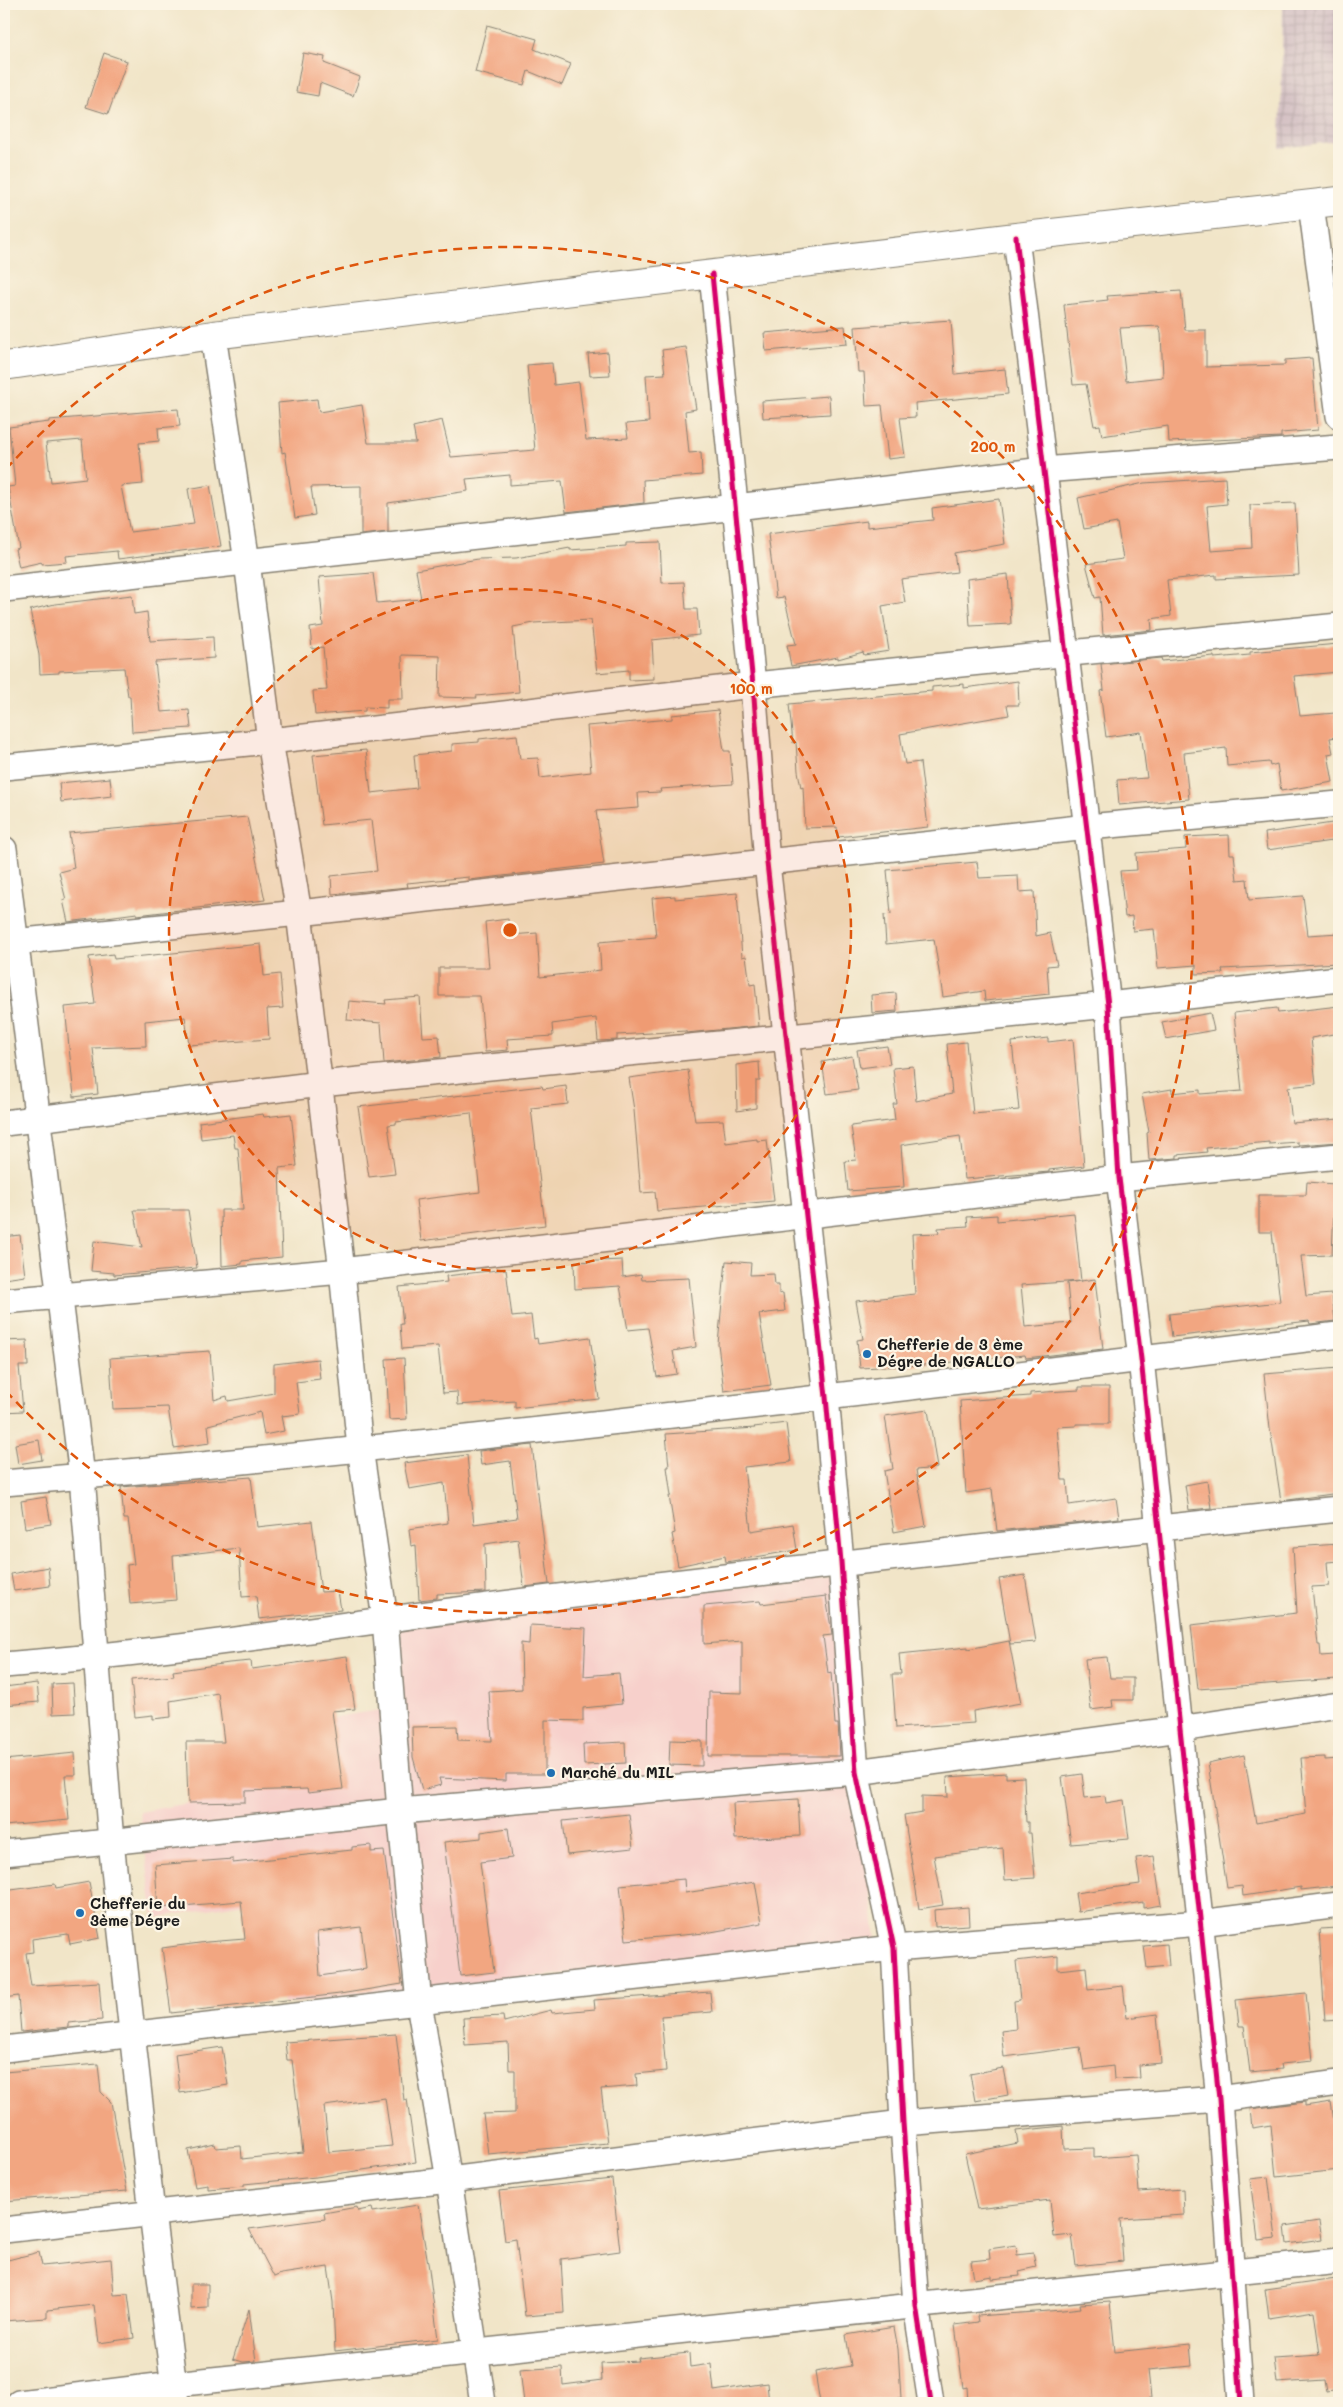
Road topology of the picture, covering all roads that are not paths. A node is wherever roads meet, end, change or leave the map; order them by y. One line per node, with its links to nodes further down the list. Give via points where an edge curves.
1 (1339, 201): 2 (main road)
2 (1310, 204): 3 (main road); 7 (street)
3 (1016, 237): 4 (main road); 9 (street)
4 (712, 274): 5 (main road); 10 (street)
5 (213, 335): 6 (main road); 11 (street)
6 (4, 366)
7 (1339, 416)
8 (1339, 447): 9 (street)
9 (1043, 470): 10 (street); 14 (street)
10 (736, 507): 11 (street); 15 (street)
11 (247, 562): 12 (street); 16 (street)
12 (4, 589)
13 (1339, 626): 14 (street)
14 (1065, 654): 15 (street); 19 (street)
15 (753, 685): 16 (street); 21 (street)
16 (270, 741): 17 (street); 22 (street)
17 (4, 767)
18 (1339, 804): 19 (street)
19 (1088, 827): 21 (street); 25 (street)
20 (4, 848): 23 (street)
21 (767, 863): 22 (street); 26 (street)
22 (300, 913): 23 (street); 27 (street)
23 (10, 942): 28 (street)
24 (1339, 979): 25 (street)
25 (1108, 1005): 26 (street); 31 (street)
26 (785, 1036): 27 (street); 32 (street)
27 (320, 1084): 28 (street); 33 (street)
28 (37, 1119): 29 (street); 34 (street)
29 (4, 1123)
30 (1339, 1156): 31 (street)
31 (1119, 1178): 32 (street); 37 (street)
32 (807, 1215): 33 (street); 38 (street)
33 (342, 1271): 34 (street); 39 (street)
34 (60, 1295): 35 (street); 40 (street)
35 (4, 1301)
36 (1339, 1335): 37 (street)
37 (1141, 1359): 38 (street); 43 (street)
38 (826, 1397): 39 (street); 44 (street)
39 (360, 1448): 40 (street); 45 (street)
40 (82, 1476): 41 (street); 46 (street)
41 (4, 1483)
42 (1339, 1509): 43 (street)
43 (1159, 1528): 44 (street); 49 (street)
44 (842, 1562): 45 (street); 50 (street)
45 (385, 1619): 46 (street); 51 (street)
46 (97, 1658): 47 (street); 52 (street)
47 (4, 1666)
48 (1339, 1706): 49 (street)
49 (1180, 1729): 50 (street); 55 (street)
50 (856, 1772): 51 (street); 56 (street)
51 (400, 1811): 52 (street); 57 (street)
52 (111, 1842): 53 (street); 58 (street)
53 (4, 1853)
54 (1339, 1904): 55 (street)
55 (1200, 1922): 56 (street); 61 (street)
56 (894, 1948): 57 (street); 62 (street)
57 (419, 2003): 58 (street); 63 (street)
58 (133, 2034): 59 (street); 64 (street)
59 (4, 2049)
60 (1339, 2083): 61 (street)
61 (1219, 2100): 62 (street); 67 (street)
62 (903, 2123): 63 (street); 68 (street)
63 (449, 2180): 64 (street); 69 (street)
64 (152, 2213): 65 (street); 70 (street)
65 (4, 2230)
66 (1339, 2262): 67 (street)
67 (1231, 2272): 68 (street); 74 (street)
68 (916, 2305): 69 (street); 73 (street)
69 (475, 2352): 70 (street); 72 (street)
70 (175, 2394): 71 (street)
71 (19, 2403)
72 (483, 2403)
73 (931, 2403)
74 (1242, 2403)

